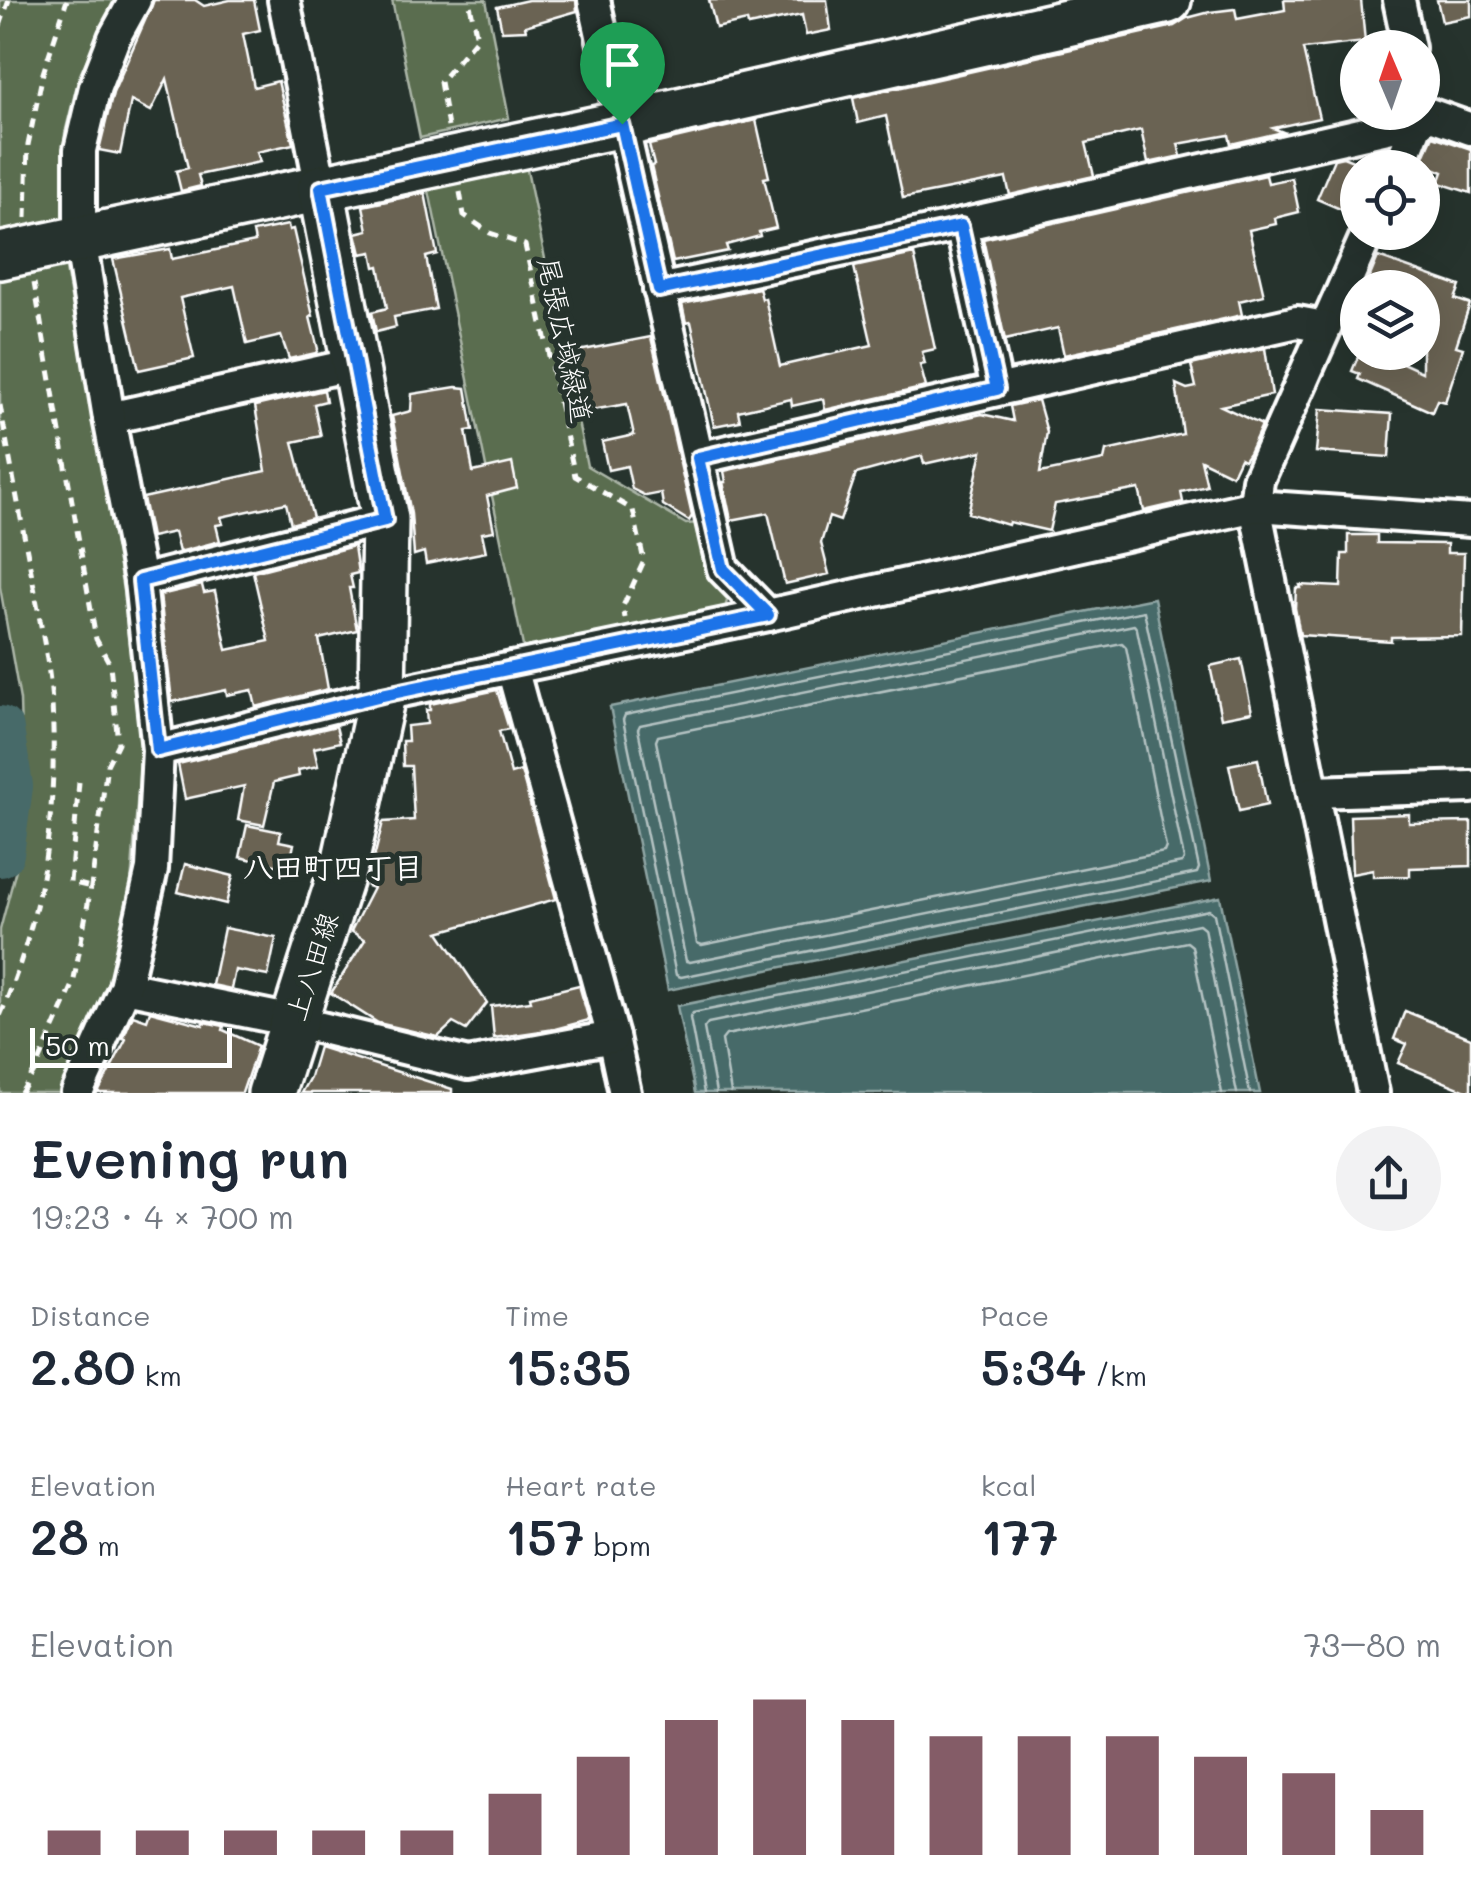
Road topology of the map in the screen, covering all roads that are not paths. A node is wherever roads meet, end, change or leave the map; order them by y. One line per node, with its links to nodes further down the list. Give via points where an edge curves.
1 (135, 0): 13 (street, via 95,87 80,150)
2 (284, 0): 11 (street)
3 (594, 0): 8 (street)
4 (1168, 0): 8 (street)
5 (1398, 0): 6 (street)
6 (1405, 30)
7 (1440, 120): 9 (street)
8 (622, 124): 11 (street); 16 (street)
9 (1471, 129)
10 (1356, 130): 12 (street)
11 (321, 188): 13 (street); 18 (street, 上八田線)
12 (961, 226): 16 (street); 19 (street)
13 (80, 239): 15 (street); 20 (street)
14 (1360, 250): 17 (street)
15 (19, 251)
16 (659, 290): 21 (street)
17 (1324, 327): 19 (street, via 1298,322); 22 (street, via 1258,480)
18 (355, 364): 20 (street); 23 (street, 上八田線)
19 (997, 389): 21 (street)
20 (109, 418): 25 (street)
21 (698, 458): 26 (street, via 723,569)
22 (1255, 506): 24 (street); 26 (street); 31 (street)
23 (385, 520): 25 (street); 28 (street, 上八田線)
24 (1471, 521)
25 (140, 581): 29 (street)
26 (768, 615): 27 (street)
27 (512, 668): 28 (street); 34 (street)
28 (382, 695): 29 (street); 33 (street, 上八田線, via 346,859)
29 (158, 750): 32 (street, via 152,869)
30 (1471, 788): 31 (street)
31 (1313, 792): 39 (street)
32 (125, 988): 33 (street); 36 (street)
33 (293, 1021): 35 (street); 37 (street, 上八田線)
34 (613, 1036): 35 (street); 38 (street)
35 (463, 1078)
36 (76, 1093)
37 (271, 1093)
38 (625, 1093)
39 (1373, 1093)

